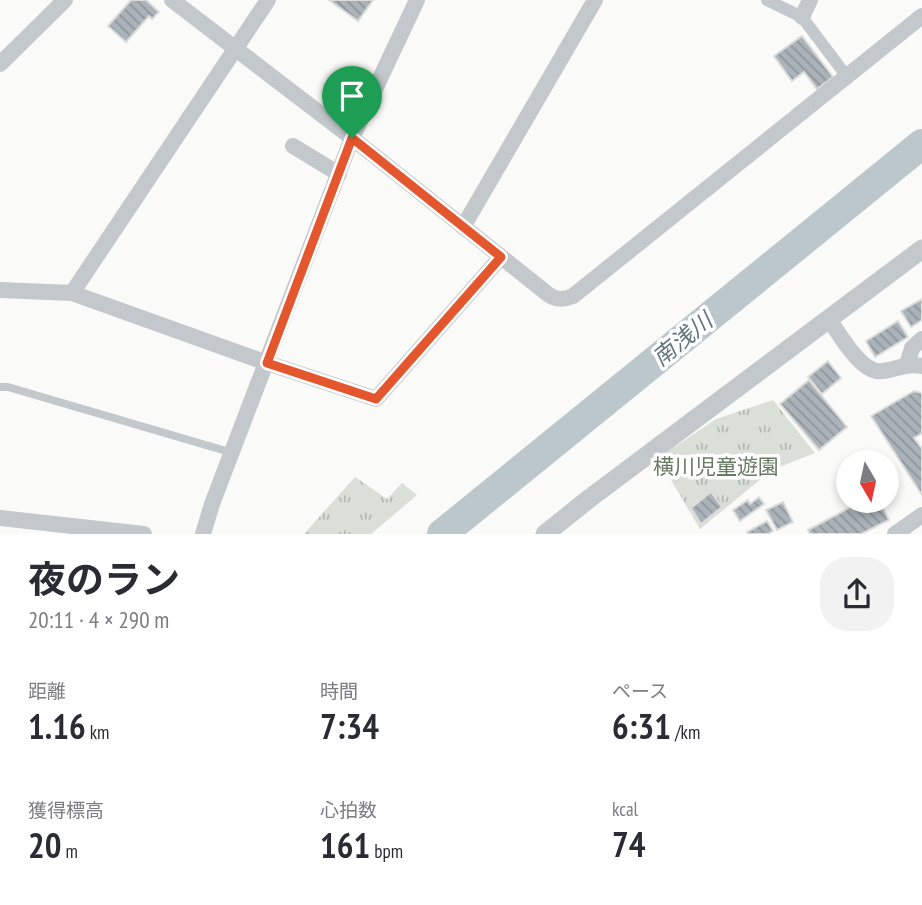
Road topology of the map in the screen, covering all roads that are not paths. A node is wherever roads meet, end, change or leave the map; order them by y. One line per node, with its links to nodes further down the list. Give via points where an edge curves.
1 (65, 0): 11 (street)
2 (172, 0): 10 (street)
3 (268, 0): 10 (street)
4 (417, 0): 13 (street)
5 (596, 0): 16 (street)
6 (767, 0): 9 (street)
7 (810, 0): 9 (street)
8 (922, 16): 12 (street)
9 (802, 17): 12 (street)
10 (234, 49): 13 (street); 20 (street)
11 (0, 64)
12 (848, 78): 18 (street, via 573,296 554,299)
13 (352, 138): 15 (street); 16 (street)
14 (293, 146): 15 (street)
15 (339, 174): 23 (street)
16 (463, 227): 18 (street)
17 (922, 249): 21 (street)
18 (501, 257): 23 (street, via 376,399)
19 (0, 290): 20 (street)
20 (72, 293): 23 (street)
21 (828, 319): 24 (street, via 871,371); 31 (street)
22 (922, 339): 24 (street, via 912,348)
23 (267, 363): 26 (street)
24 (914, 365)
25 (0, 387): 26 (lane)
26 (233, 453): 30 (street)
27 (922, 516): 32 (street)
28 (0, 518): 29 (street)
29 (144, 534)
30 (203, 534)
31 (545, 534)
32 (895, 534)

